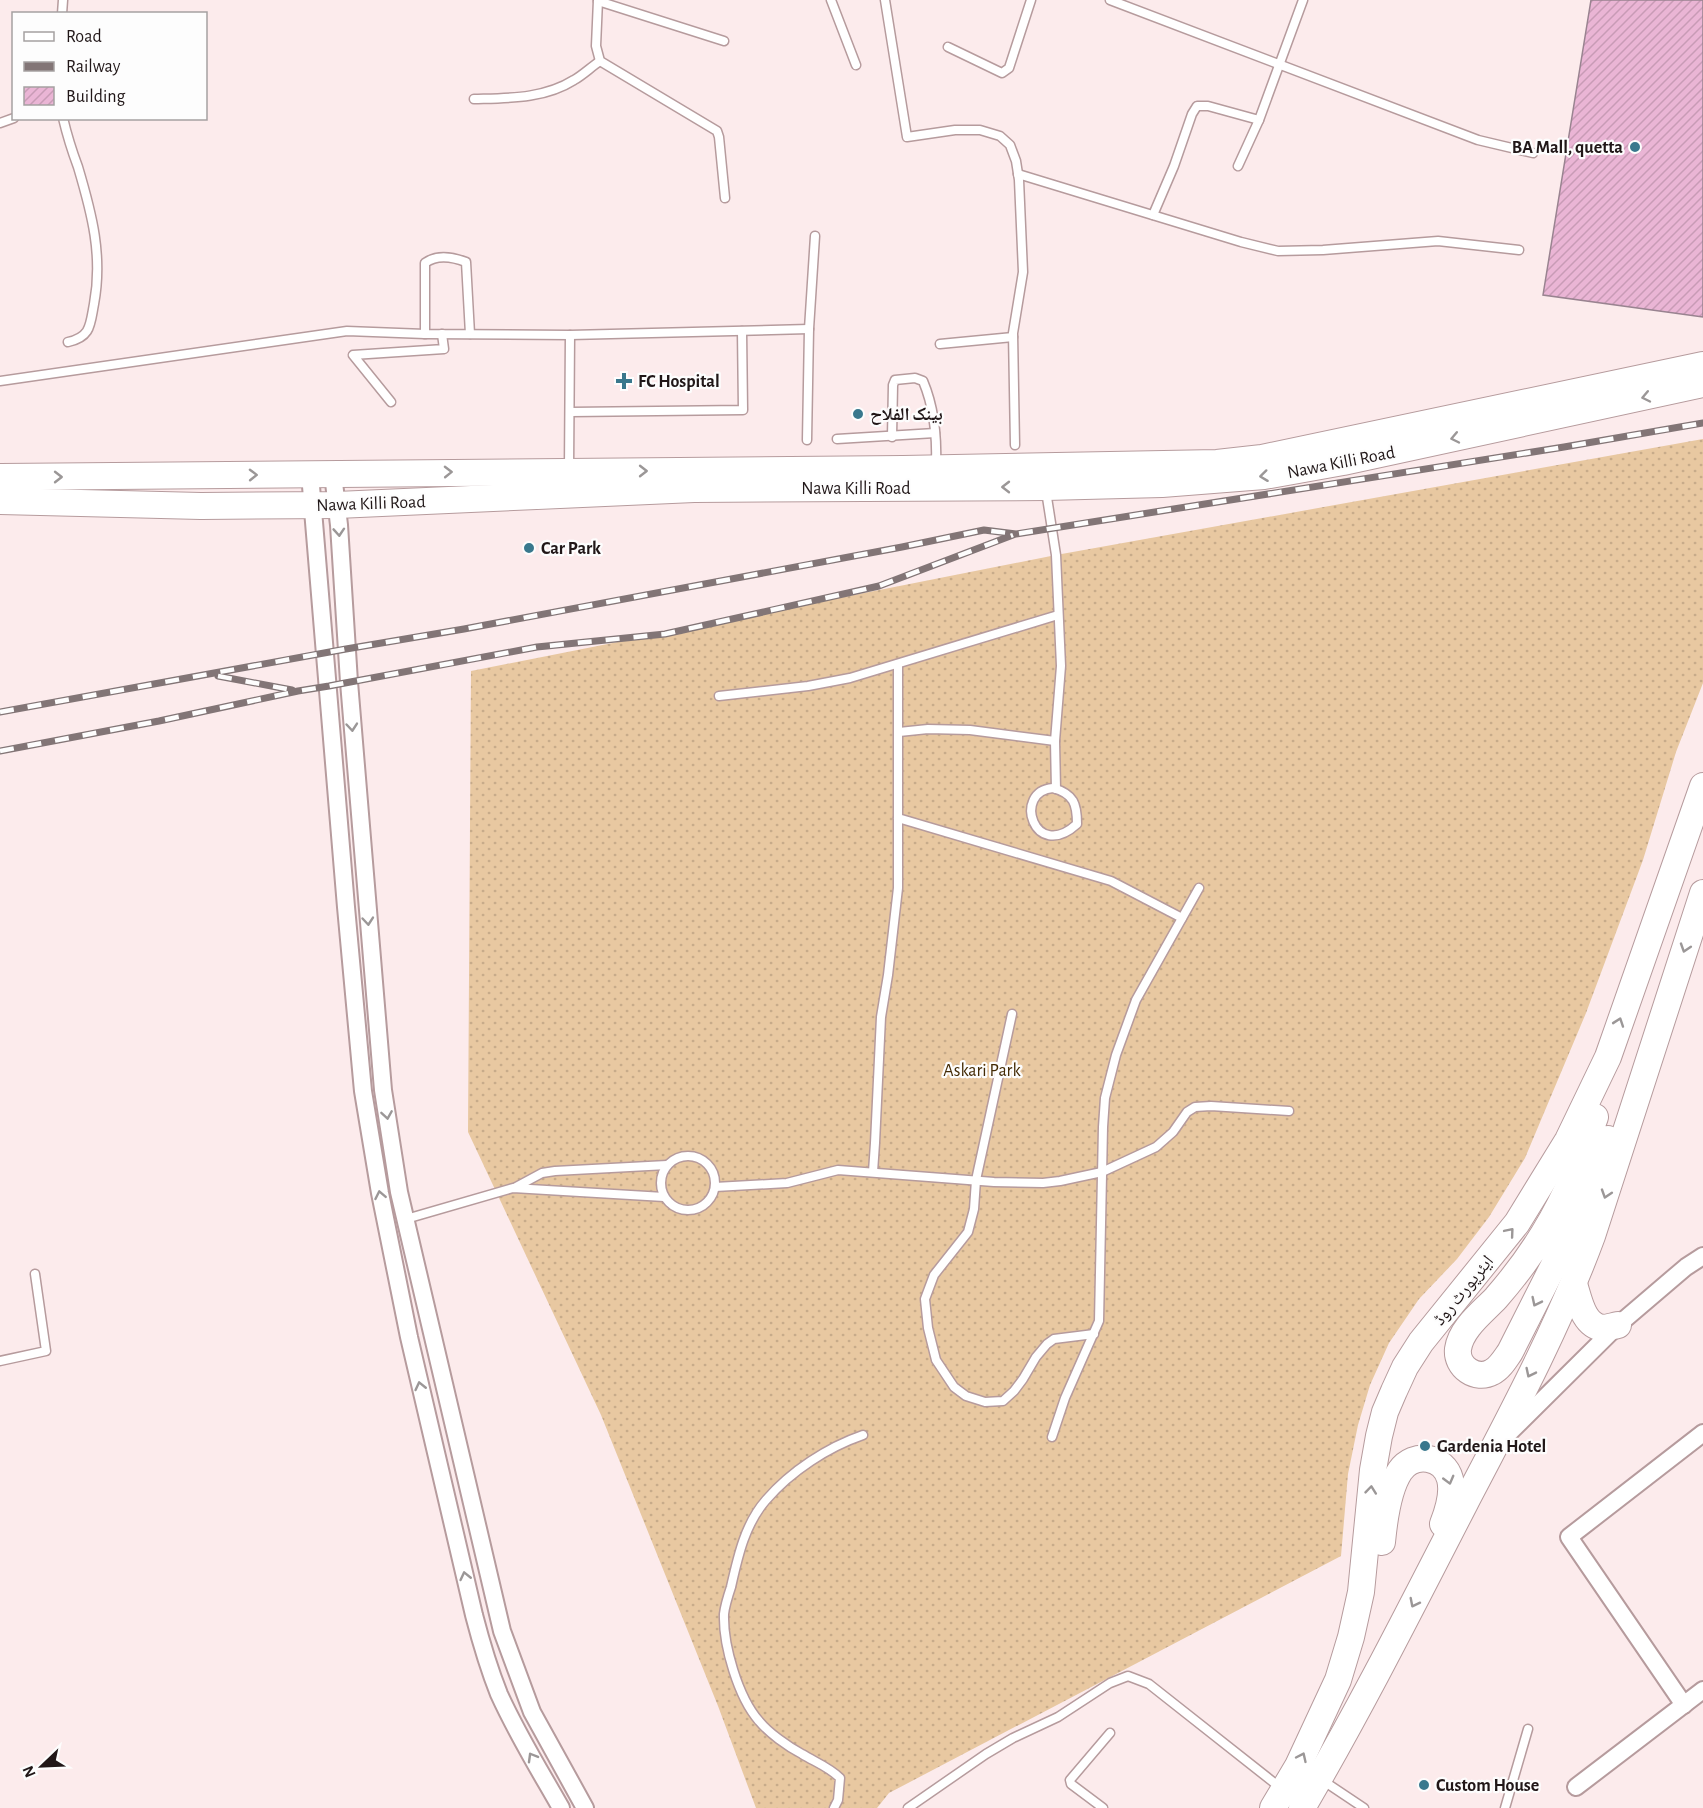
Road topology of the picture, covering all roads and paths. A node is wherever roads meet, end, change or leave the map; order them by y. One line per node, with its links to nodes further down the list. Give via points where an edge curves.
1 (598, 0): 7 (lane); 9 (lane, via 596,46)
2 (831, 0): 11 (lane)
3 (885, 0): 17 (lane, via 907,137 955,130 980,130 1000,136 1010,145)
4 (1031, 0): 8 (lane, via 1009,68 1002,73)
5 (1110, 0): 10 (lane)
6 (1302, 0): 10 (lane)
7 (724, 41)
8 (948, 46)
9 (600, 61): 12 (lane, via 552,91 514,98); 18 (lane, via 717,131)
10 (1280, 64): 14 (lane); 15 (lane, via 1478,140)
11 (856, 65)
12 (474, 99)
13 (63, 120): 29 (lane, via 90,211 98,256 98,282 89,330 80,339)
14 (1259, 120): 16 (lane); 19 (lane, via 1197,106)
15 (1533, 153)
16 (1238, 166)
17 (1018, 174): 19 (lane); 28 (lane, via 1023,272)
18 (725, 198)
19 (1153, 215): 21 (lane, via 1278,251 1438,241)
20 (815, 236): 22 (lane)
21 (1519, 250)
22 (809, 329): 23 (lane); 39 (lane)
23 (742, 331): 27 (lane); 35 (lane, via 742,410)
24 (425, 334): 25 (lane); 26 (lane, via 424,263 431,258 453,258 466,262); 32 (lane, via 347,331)
25 (442, 334): 26 (lane); 34 (lane, via 444,349 353,355)
26 (470, 334): 27 (lane)
27 (570, 335): 35 (lane)
28 (1013, 337): 30 (lane); 40 (lane)
29 (68, 342)
30 (940, 344)
31 (1703, 365): 41 (main road, Nawa Killi Road, via 1262,458 1216,463)
32 (0, 381)
33 (1703, 384): 45 (main road, Nawa Killi Road, one-way to 45, via 1264,476)
34 (391, 402)
35 (571, 412): 42 (lane)
36 (935, 433): 37 (lane); 37 (lane, via 926,389 915,378 895,380 892,385); 41 (lane)
37 (892, 437): 38 (lane)
38 (837, 439)
39 (807, 440)
40 (1015, 445)
41 (936, 468): 42 (main road, Nawa Killi Road, one-way to 41)
42 (569, 471): 43 (main road, Nawa Killi Road, one-way to 42)
43 (322, 474): 44 (main road, Nawa Killi Road, one-way to 43); 47 (street); 47 (street)
44 (0, 477)
45 (1046, 487): 47 (main road, Nawa Killi Road, one-way to 47, via 694,489); 48 (lane, via 1056,555)
46 (0, 501): 47 (main road, Nawa Killi Road)
47 (325, 506): 70 (street, one-way to 70, via 348,671 382,1080); 90 (street, one-way to 47, via 517,1731 484,1651 409,1338 380,1193 363,1091 345,907)
48 (1058, 615): 49 (lane); 52 (lane, via 1060,666)
49 (898, 664): 50 (lane, via 807,686); 51 (lane)
50 (719, 696)
51 (898, 732): 52 (lane, via 970,730); 55 (lane)
52 (1055, 741): 54 (lane)
53 (1703, 786): 60 (main road, ایئرپورٹ روڈ, one-way to 53)
54 (1056, 789): 54 (lane, via 1075,804 1077,824 1055,836 1036,827 1031,807 1035,796)
55 (898, 818): 58 (lane, via 1111,880); 64 (lane, via 898,888 881,1017)
56 (1199, 888): 58 (lane)
57 (1703, 893): 61 (main road, one-way to 61)
58 (1182, 918): 65 (lane, via 1136,1000 1116,1055 1105,1098)
59 (1012, 1014): 66 (lane)
60 (1608, 1057): 61 (main road, one-way to 60, via 1624,1104 1554,1265 1510,1352 1490,1373 1470,1372 1461,1363 1460,1342 1472,1322 1531,1254 1567,1190 1597,1111); 82 (main road, ایئرپورٹ روڈ, one-way to 60, via 1379,1436 1401,1375 1421,1342 1517,1223 1568,1140)
61 (1642, 1079): 73 (main road, one-way to 73)
62 (1289, 1110): 65 (lane, via 1195,1107 1156,1147)
63 (667, 1165): 67 (lane, via 680,1156 692,1155 703,1160 712,1169); 68 (lane, via 555,1171 542,1173); 69 (lane, via 660,1185)
64 (873, 1172): 66 (lane); 67 (lane, via 838,1170 787,1183)
65 (1102, 1172): 66 (lane, via 1043,1183); 75 (lane, via 1101,1309)
66 (976, 1180): 75 (lane, via 968,1232 934,1275 925,1299 936,1360 954,1387 985,1402 1003,1401 1047,1344 1054,1339)
67 (715, 1187): 69 (lane, via 707,1203 696,1209 678,1208)
68 (513, 1188): 69 (lane); 70 (lane)
69 (664, 1197)
70 (406, 1219): 91 (street, via 502,1631 532,1712)
71 (1703, 1256): 74 (street)
72 (35, 1274): 76 (lane, via 46,1351)
73 (1574, 1284): 74 (main road, via 1582,1309 1594,1325); 80 (main road, one-way to 80)
74 (1617, 1326): 80 (street)
75 (1094, 1334): 79 (lane)
76 (0, 1361)
77 (1703, 1433): 84 (street, via 1569,1537)
78 (863, 1435): 92 (lane, via 815,1456 766,1500 748,1526 724,1613 727,1645 743,1695 770,1731 840,1778)
79 (1052, 1437)
80 (1494, 1447): 81 (main road)
81 (1429, 1574): 82 (main road, one-way to 81, via 1370,1601 1386,1512 1400,1472 1407,1463 1423,1458 1440,1463 1448,1471 1452,1493); 87 (main road, one-way to 87)
82 (1354, 1623): 89 (main road, ایئرپورٹ روڈ, one-way to 82, via 1298,1766 1338,1680)
83 (1703, 1690): 84 (street)
84 (1684, 1705): 88 (street)
85 (1528, 1729): 97 (lane)
86 (1110, 1733): 94 (lane, via 1070,1780)
87 (1319, 1779): 95 (main road); 96 (lane)
88 (1576, 1787)
89 (1278, 1799): 93 (lane, via 1149,1684 1128,1676 1110,1683 1058,1717 1012,1738)
90 (561, 1808)
91 (585, 1808)
92 (834, 1808)
93 (908, 1808)
94 (1103, 1808)
95 (1302, 1808)
96 (1364, 1808)
97 (1505, 1808)

